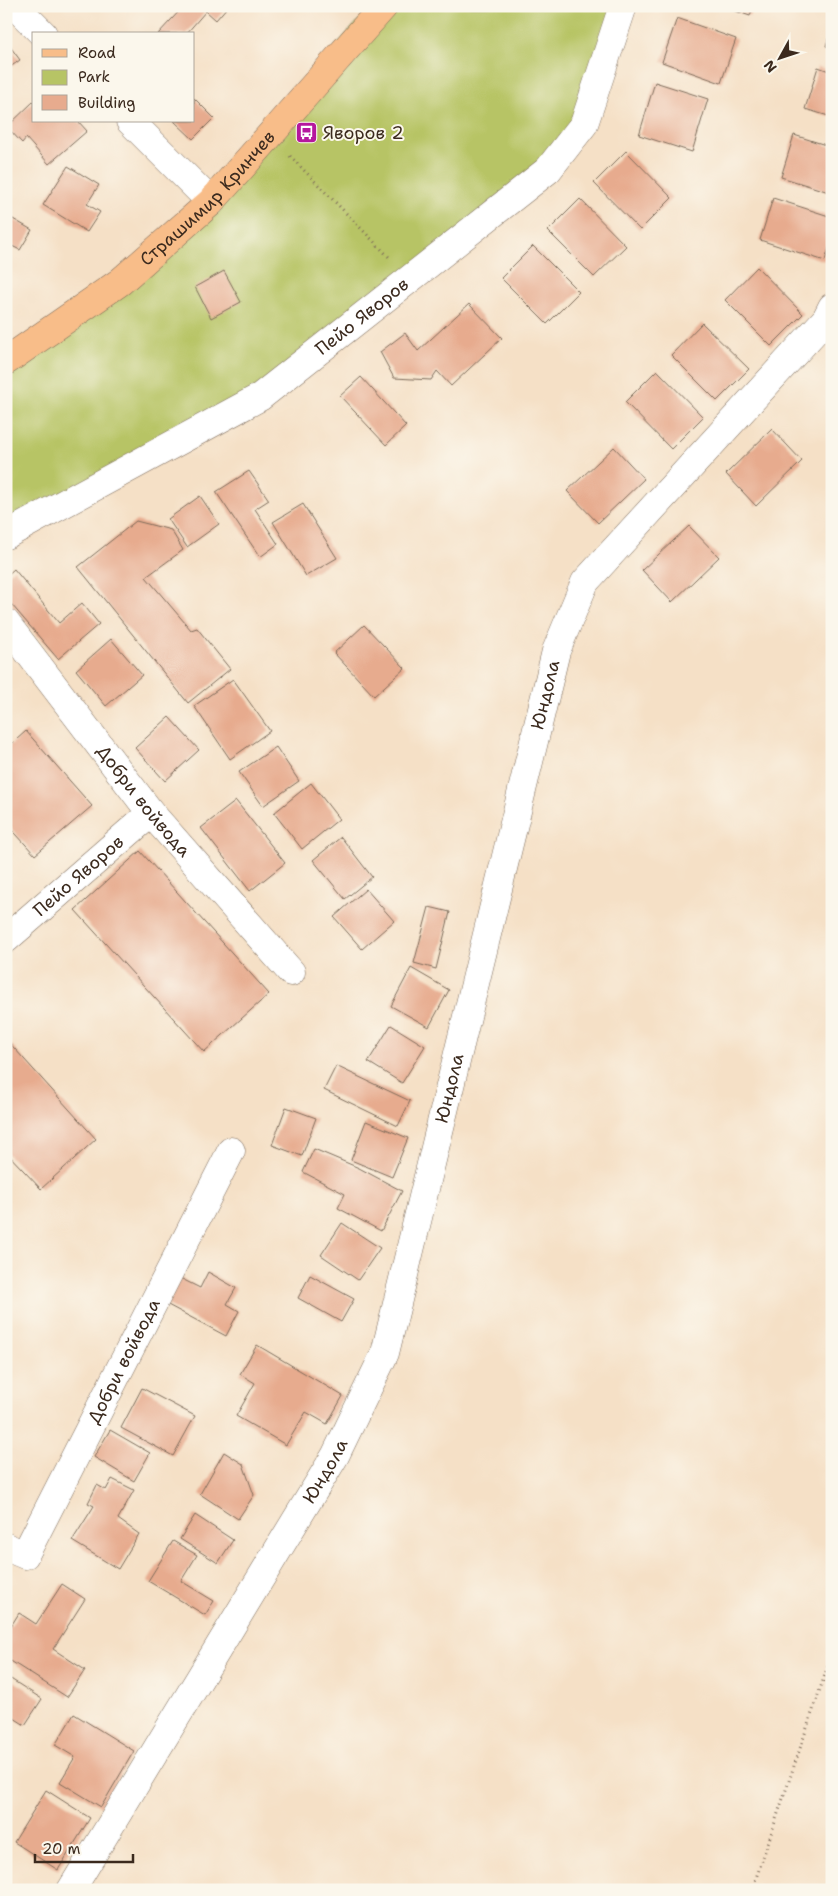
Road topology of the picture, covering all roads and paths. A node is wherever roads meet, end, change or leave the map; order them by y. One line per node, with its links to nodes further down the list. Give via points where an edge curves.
1 (15, 6): 4 (street)
2 (384, 6): 6 (main road, Страшимир Кринчев)
3 (623, 6): 8 (street, Пейо Яворов, via 584,124 548,170)
4 (41, 32)
5 (131, 122): 7 (street)
6 (271, 135): 7 (main road, Страшимир Кринчев); 8 (path)
7 (212, 202): 10 (main road, Страшимир Кринчев, via 120,282)
8 (410, 279): 11 (street, Пейо Яворов, via 260,398)
9 (832, 308): 19 (street, Юндола, via 585,582 556,651 385,1353 336,1456)
10 (6, 361)
11 (6, 535)
12 (6, 623): 13 (street, Добри войвода)
13 (151, 813): 14 (street, Пейо Яворов); 15 (street, Добри войвода)
14 (6, 939)
15 (291, 972)
16 (231, 1151): 17 (street, Добри войвода, via 25,1555)
17 (6, 1547)
18 (832, 1654): 20 (path)
19 (71, 1890)
20 (752, 1890)

